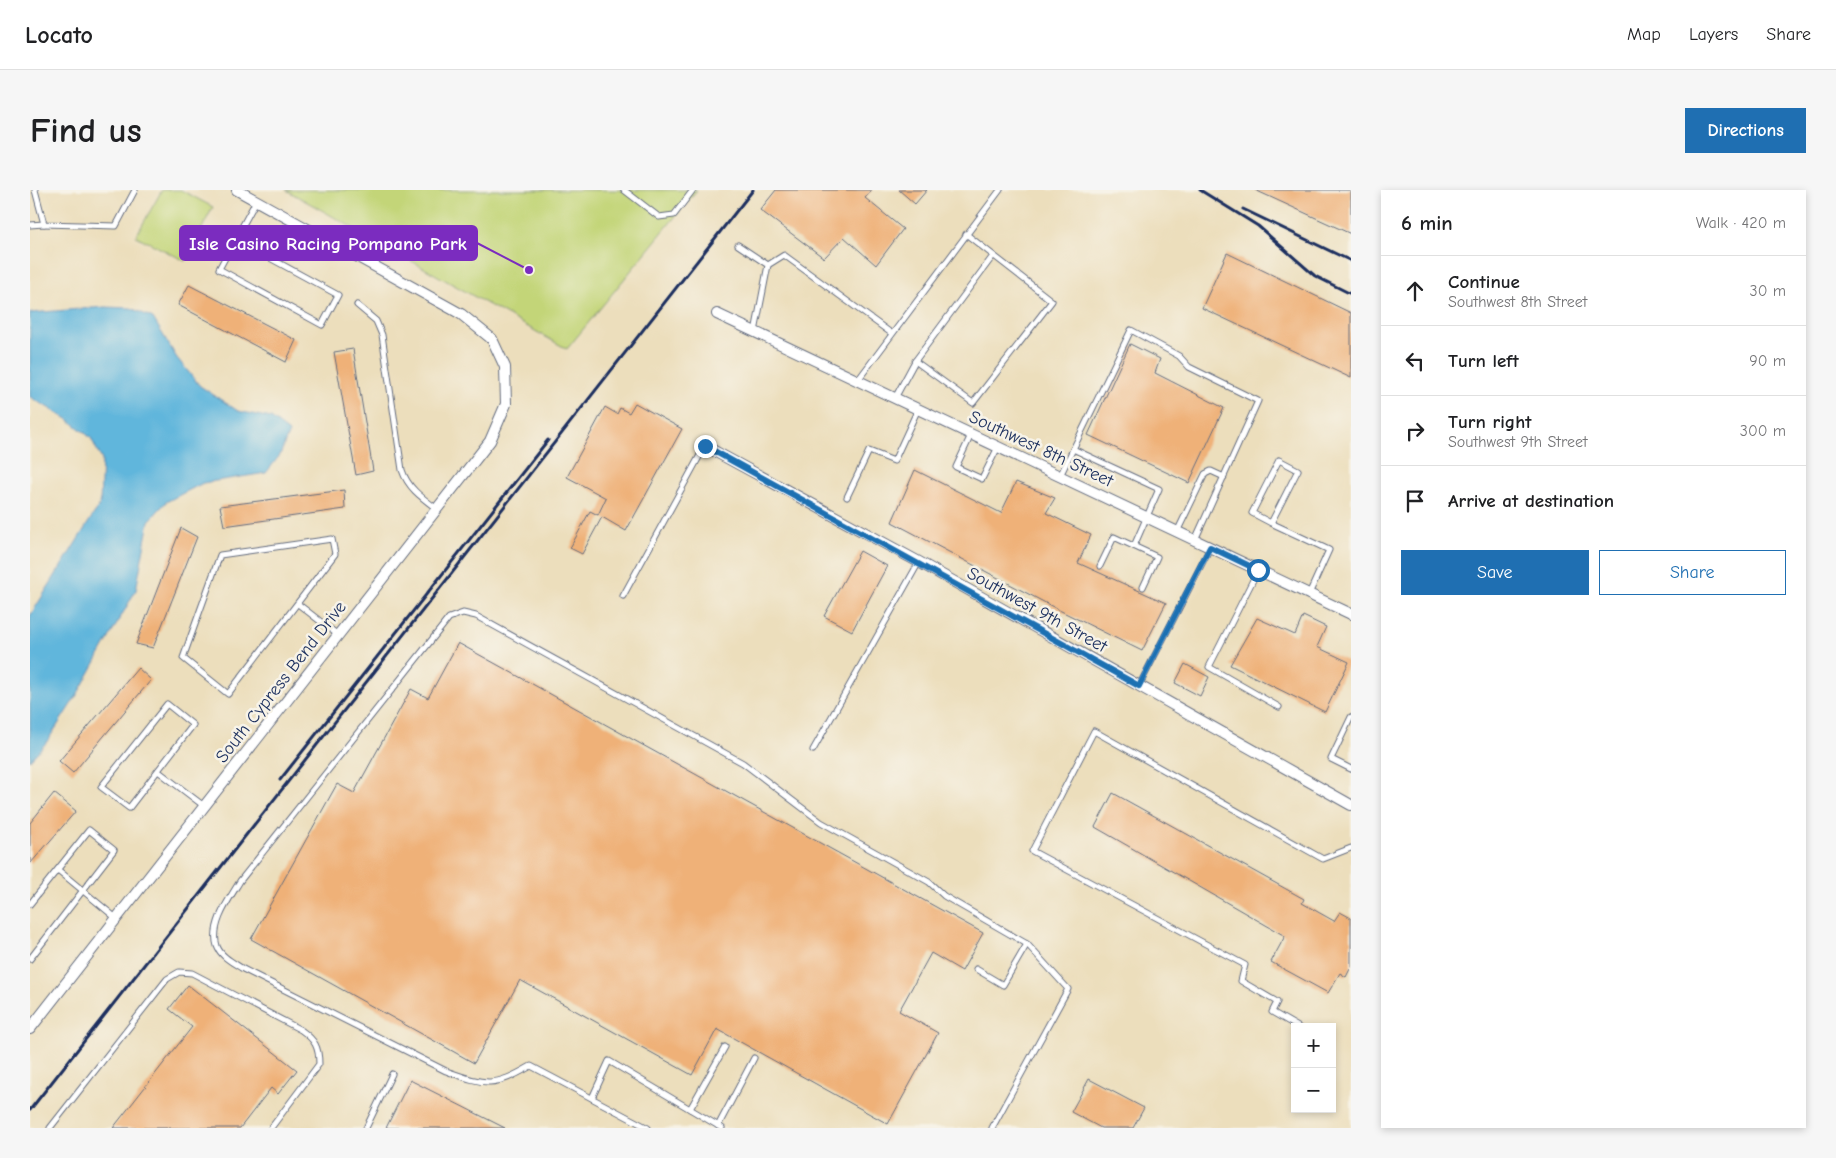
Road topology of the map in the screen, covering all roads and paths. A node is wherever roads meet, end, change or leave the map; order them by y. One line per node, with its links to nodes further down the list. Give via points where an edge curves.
1 (35, 190): 8 (lane)
2 (135, 190): 8 (lane, via 116,226)
3 (237, 190): 7 (street)
4 (624, 190): 5 (lane, via 659,217 674,214)
5 (693, 190)
6 (1000, 190): 10 (lane)
7 (256, 200): 11 (lane); 30 (street, South Cypress Bend Drive, via 461,314 492,339 505,367 506,404 490,441)
8 (44, 224): 9 (lane)
9 (30, 225)
10 (966, 234): 13 (lane); 18 (lane)
11 (235, 239): 11 (lane, via 219,269 322,325 338,295)
12 (738, 245): 14 (lane)
13 (993, 256): 19 (lane); 19 (lane, via 1052,301 973,403)
14 (768, 265): 17 (lane); 18 (lane, via 784,255)
15 (357, 306): 30 (lane, via 376,321 382,335 406,482)
16 (717, 314): 17 (street, Southwest 8th Street)
17 (755, 332): 20 (street, Southwest 8th Street)
18 (891, 333): 20 (lane)
19 (915, 361): 21 (lane)
20 (857, 380): 21 (street, Southwest 8th Street)
21 (894, 398): 22 (street, Southwest 8th Street)
22 (918, 409): 23 (street, Southwest 8th Street); 29 (lane, via 894,461 869,451)
23 (972, 434): 25 (street, Southwest 8th Street); 25 (lane, via 956,467 982,479)
24 (705, 446): 37 (street, Southwest 9th Street); 42 (lane)
25 (998, 447): 27 (street, Southwest 8th Street)
26 (1073, 449): 27 (lane); 28 (lane, via 1131,330 1179,356 1189,367 1258,401); 31 (lane, via 1159,489)
27 (1060, 476): 31 (street, Southwest 8th Street)
28 (1224, 477): 33 (lane, via 1211,471 1205,474); 34 (lane)
29 (847, 497)
30 (437, 509): 45 (street, South Cypress Bend Drive)
31 (1147, 517): 33 (street, Southwest 8th Street); 35 (lane)
32 (1271, 523): 32 (lane, via 1298,470 1278,460 1252,514); 41 (lane, via 1329,550)
33 (1177, 532): 34 (street, Southwest 8th Street)
34 (1195, 540): 36 (street, Southwest 8th Street)
35 (1134, 546): 38 (lane, via 1114,537); 40 (lane, via 1157,557)
36 (1210, 547): 39 (street, Southwest 8th Street); 46 (lane)
37 (919, 562): 46 (street, Southwest 9th Street); 49 (lane)
38 (1100, 566)
39 (1258, 570): 41 (street, Southwest 8th Street); 47 (lane, via 1209,667)
40 (1143, 587)
41 (1309, 594): 44 (street, Southwest 8th Street)
42 (622, 596)
43 (298, 604): 43 (lane, via 228,694 183,658 220,555 332,539 335,554); 45 (lane)
44 (1351, 614)
45 (338, 635): 53 (street, South Cypress Bend Drive)
46 (1139, 686): 52 (street, Southwest 9th Street)
47 (1279, 707)
48 (1351, 717): 50 (lane, via 1331,758)
49 (813, 750)
50 (1351, 770)
51 (158, 771): 51 (lane, via 129,808 101,787 167,704 193,725); 53 (lane)
52 (1351, 805)
53 (204, 807): 58 (street, South Cypress Bend Drive)
54 (1351, 848): 62 (lane, via 1323,859 1094,731 1032,851 1245,965 1241,981 1277,1002 1272,1012)
55 (58, 870): 56 (lane); 56 (lane, via 89,830 114,850); 57 (lane)
56 (83, 891): 58 (lane); 60 (lane)
57 (30, 904)
58 (116, 919): 63 (street, South Cypress Bend Drive)
59 (1027, 944): 61 (lane, via 1003,985); 67 (lane, via 944,896 929,882 822,822 743,763 476,616 463,613 449,618 240,881 216,928 217,946 226,958 243,969 446,1071 478,1082 505,1080 531,1066); 74 (lane, via 1068,989)
60 (30, 959)
61 (976, 970)
62 (1291, 1023)
63 (30, 1029)
64 (725, 1047): 68 (lane)
65 (754, 1058): 69 (lane)
66 (392, 1074): 72 (lane)
67 (592, 1098): 68 (lane, via 609,1061); 73 (lane)
68 (690, 1108): 69 (lane)
69 (720, 1127)
70 (50, 1128): 71 (lane, via 167,979 179,972 192,973 302,1030 313,1039 319,1051 319,1064)
71 (271, 1128)
72 (366, 1128)
73 (648, 1128)
74 (992, 1128)

